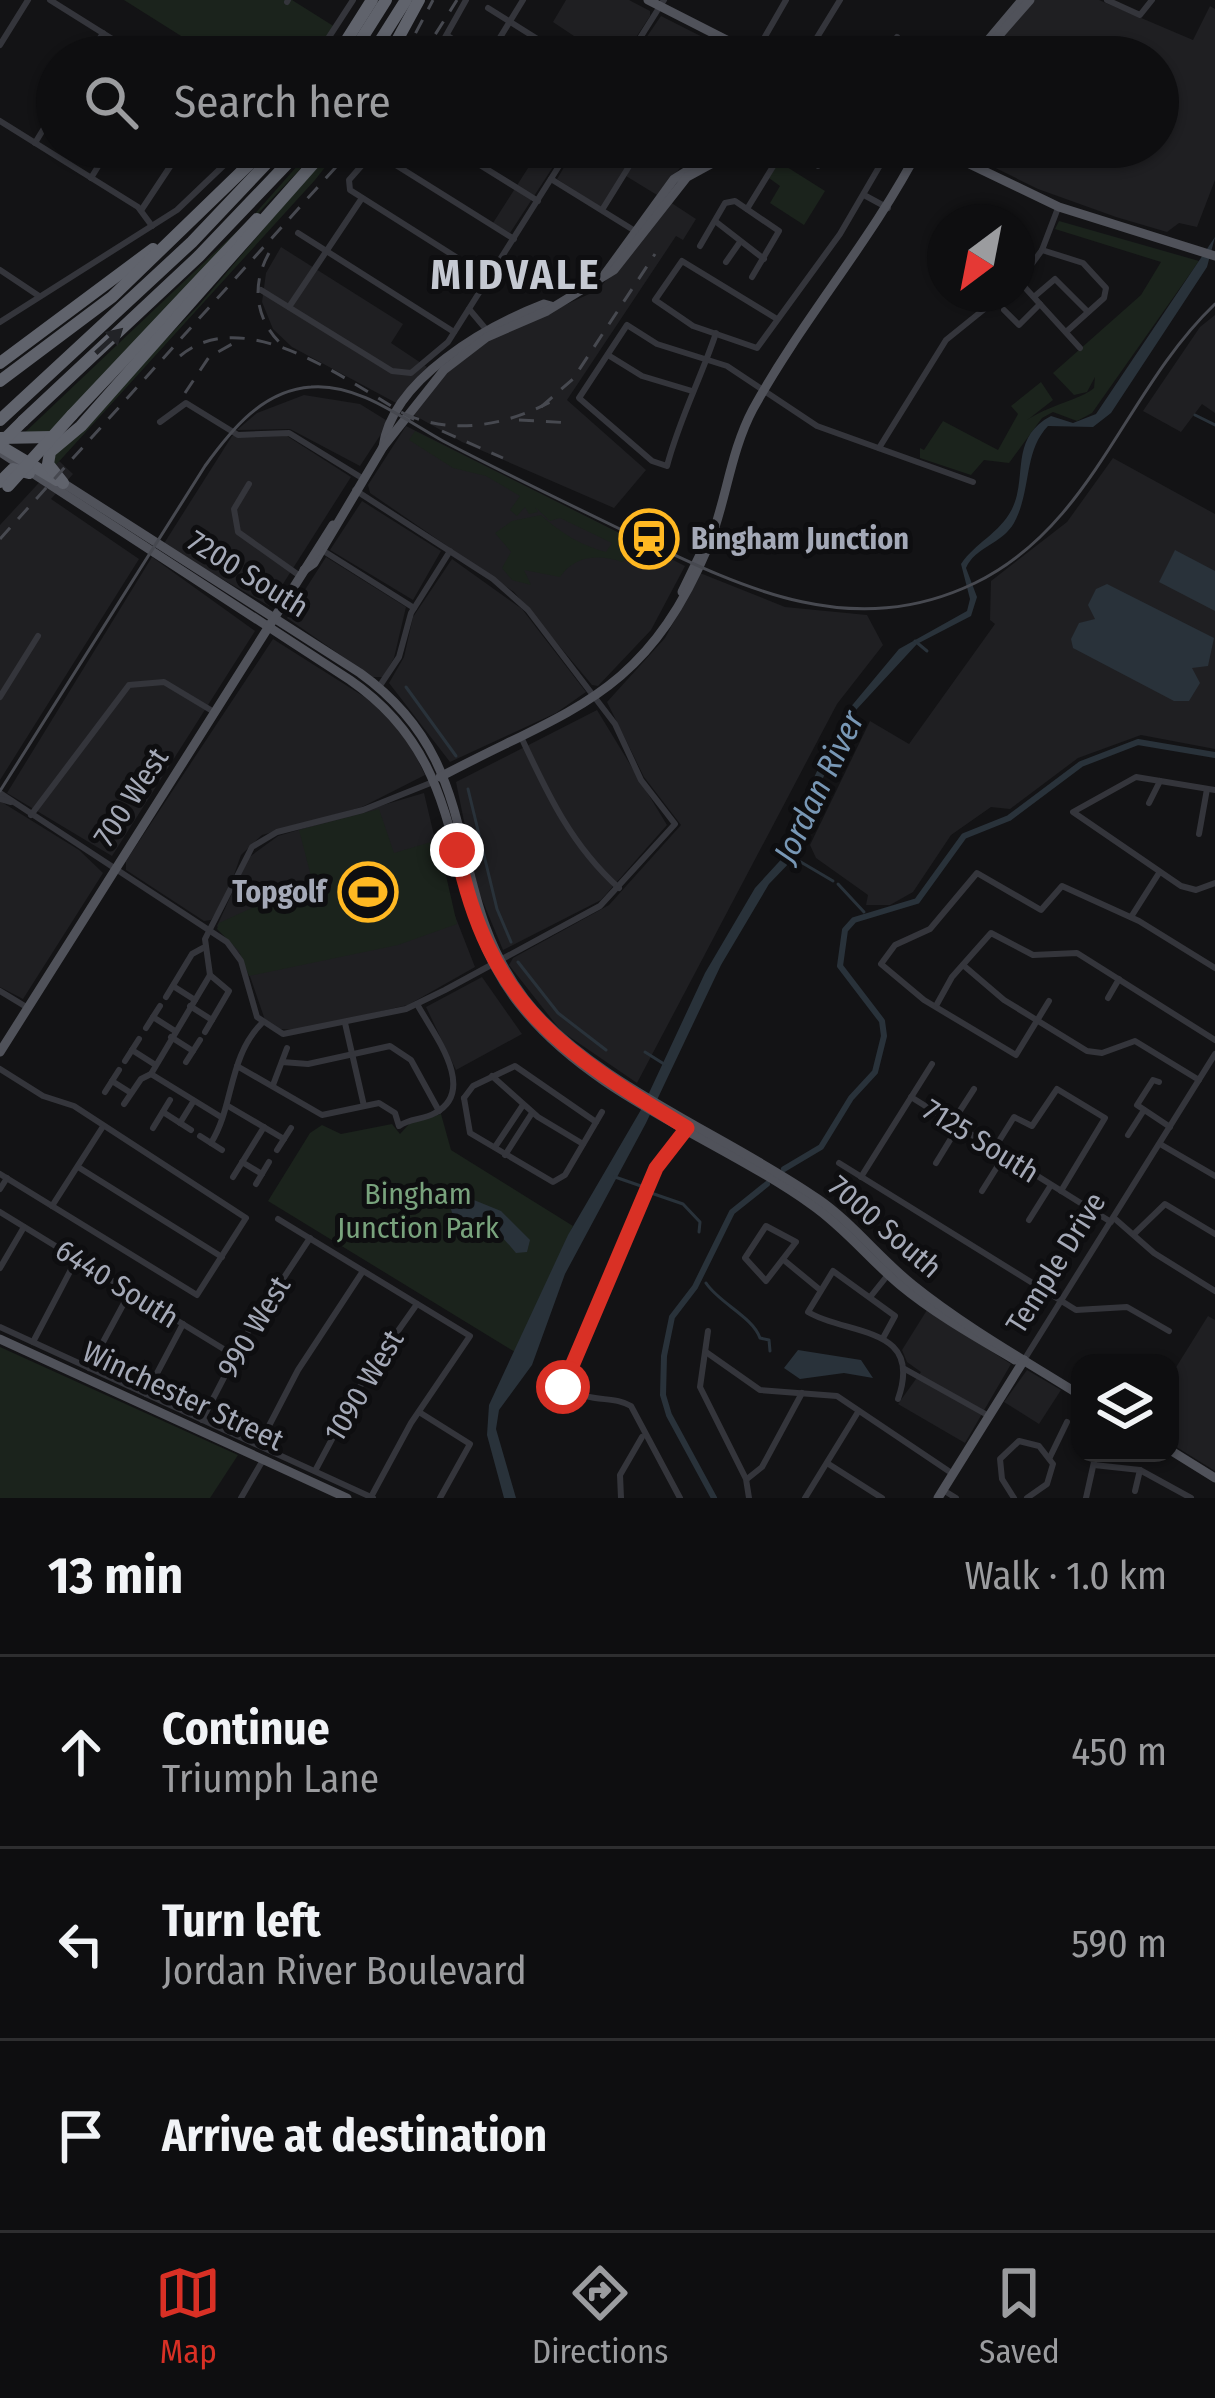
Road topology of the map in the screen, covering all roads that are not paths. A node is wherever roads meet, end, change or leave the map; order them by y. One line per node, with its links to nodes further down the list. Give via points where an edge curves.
1 (28, 0): 37 (street)
2 (50, 0): 19 (street)
3 (372, 0): 24 (highway)
4 (386, 0): 25 (highway)
5 (406, 0): 26 (highway)
6 (419, 0): 27 (highway)
7 (466, 0): 28 (street)
8 (523, 0): 18 (street)
9 (648, 0): 16 (main road)
10 (786, 0): 34 (street)
11 (840, 0): 35 (street)
12 (1026, 0): 36 (main road)
13 (1107, 0): 14 (street, via 1140,15)
14 (1152, 0)
15 (353, 2): 23 (street)
16 (662, 3): 20 (main road); 31 (street)
17 (488, 8): 18 (street)
18 (510, 22): 29 (street); 30 (street)
19 (103, 33): 21 (street); 22 (street)
20 (714, 33): 32 (street); 33 (main road)
21 (101, 36)
22 (108, 36)
23 (330, 36)
24 (349, 36)
25 (363, 36)
26 (383, 36)
27 (399, 36)
28 (446, 36)
29 (500, 36)
30 (532, 36)
31 (641, 36)
32 (712, 36)
33 (720, 36)
34 (768, 36)
35 (818, 36)
36 (995, 36)
37 (0, 45)
38 (0, 121): 39 (street)
39 (35, 143)
40 (75, 168): 60 (street)
41 (97, 168): 60 (street)
42 (169, 168): 69 (street)
43 (222, 168): 72 (street)
44 (247, 168): 62 (highway)
45 (262, 168): 113 (highway)
46 (282, 168): 115 (highway, one-way to 46, bridge)
47 (306, 168): 123 (highway, bridge)
48 (307, 168): 112 (highway)
49 (362, 168): 64 (street, via 347,186)
50 (404, 168): 75 (street)
51 (485, 168): 65 (street)
52 (558, 168): 61 (street)
53 (628, 168): 70 (street)
54 (691, 168): 73 (main road)
55 (691, 168): 85 (main road)
56 (772, 168): 67 (street)
57 (879, 168): 63 (street)
58 (909, 168): 68 (main road)
59 (978, 168): 66 (main road)
60 (91, 178): 69 (street)
61 (551, 179): 65 (street); 70 (street)
62 (223, 193): 109 (highway, via 93,314); 109 (highway, via 13,353)
63 (865, 195): 68 (street); 100 (street)
64 (362, 198): 79 (street); 86 (street)
65 (538, 201): 75 (street)
66 (1059, 207): 78 (street); 80 (main road)
67 (747, 208): 71 (street, via 730,200); 81 (street, via 778,231)
68 (887, 208): 111 (main road)
69 (142, 210): 72 (street)
70 (602, 210): 73 (street)
71 (715, 221): 76 (street); 77 (street)
72 (152, 226): 89 (street)
73 (634, 231): 85 (main road)
74 (298, 233): 79 (street)
75 (514, 239): 86 (street)
76 (740, 242): 81 (street); 83 (street)
77 (700, 246)
78 (1042, 250): 82 (street); 99 (street, via 1083,263 1106,287)
79 (326, 251): 93 (street); 102 (street)
80 (1215, 256)
81 (764, 259): 87 (street)
82 (1035, 259)
83 (726, 262)
84 (0, 270): 89 (street)
85 (605, 274): 103 (main road)
86 (489, 278): 94 (street)
87 (752, 278)
88 (261, 290): 93 (street)
89 (40, 296): 101 (street)
90 (1035, 296): 99 (street, via 1055,279)
91 (1035, 298): 92 (street)
92 (1040, 304): 95 (street); 104 (street)
93 (290, 307): 102 (street, via 402,374)
94 (469, 309): 102 (street); 103 (street)
95 (1035, 309)
96 (981, 312): 116 (street, via 946,340)
97 (1006, 312): 98 (street, via 1019,325)
98 (1032, 312)
99 (1088, 312): 104 (street)
100 (777, 319): 105 (street, via 755,349); 105 (street, via 682,261 655,300)
101 (0, 322)
102 (454, 332)
103 (489, 332): 119 (main road, 700 West, via 423,380)
104 (1066, 332): 106 (street)
105 (716, 333): 108 (street)
106 (1080, 348)
107 (608, 355): 108 (street, via 627,326); 110 (street); 110 (street, via 579,398 652,461 668,466)
108 (708, 358): 110 (street); 111 (street)
109 (2, 371)
110 (692, 391)
111 (764, 391): 116 (street, via 817,426); 134 (main road, via 682,592 643,654)
112 (89, 416): 115 (highway, via 48,439); 121 (highway, via 48,456)
113 (0, 420)
114 (160, 422): 119 (street, via 186,403 238,435 289,433)
115 (0, 444): 117 (highway); 121 (highway)
116 (879, 448): 120 (street)
117 (14, 462): 118 (main road, 7200 South)
118 (31, 473): 123 (highway, via 13,469); 130 (main road, 7200 South)
119 (362, 478): 124 (main road, 700 West)
120 (973, 482)
121 (63, 483): 130 (main road, 7200 South)
122 (249, 484): 128 (street, via 233,512 239,533)
123 (3, 487)
124 (355, 490): 125 (main road, 700 West); 127 (street)
125 (333, 525): 126 (main road, 700 West); 128 (main road, 700 West)
126 (322, 550): 128 (main road, 700 West); 129 (street)
127 (450, 551): 129 (street); 134 (street, via 528,610)
128 (302, 573): 130 (main road, 700 West)
129 (414, 608): 132 (street)
130 (271, 623): 132 (main road, 7200 South); 135 (main road, 700 West); 137 (main road, 7200 South, via 380,703)
131 (38, 636): 133 (street)
132 (379, 687): 137 (main road, 7200 South, via 419,728)
133 (0, 697)
134 (597, 698): 136 (main road); 147 (street, via 675,824)
135 (214, 712): 142 (street, via 164,682 129,685); 144 (main road, 700 West)
136 (522, 739): 137 (main road); 147 (street, via 582,850)
137 (441, 777): 149 (street, via 261,840); 151 (main road, 7000 South)
138 (1160, 781): 139 (street); 141 (street); 145 (street, via 1132,778 1073,812)
139 (1211, 790): 143 (street)
140 (0, 796): 142 (street)
141 (1149, 803)
142 (31, 815): 144 (street)
143 (1198, 833)
144 (114, 869): 149 (street); 165 (main road, 700 West)
145 (1159, 873): 146 (street, via 1189,889); 148 (street)
146 (1215, 884)
147 (620, 888): 151 (street)
148 (1132, 917): 153 (street); 163 (street, via 1063,886 1041,910 976,873 930,929 895,945 882,967)
149 (210, 930): 150 (street); 169 (street, via 239,957)
150 (204, 948): 154 (street); 156 (street)
151 (497, 962): 162 (street); 209 (main road, 7000 South, via 547,1035)
152 (963, 965): 155 (street, via 991,933 1028,954 1077,953); 163 (street); 168 (street)
153 (1215, 968)
154 (209, 975): 161 (street); 167 (street, via 229,991)
155 (1119, 980): 159 (street); 176 (street)
156 (172, 986): 158 (street); 161 (street)
157 (0, 991): 165 (street)
158 (166, 997)
159 (1108, 998)
160 (1049, 1001): 168 (street)
161 (193, 1003): 167 (street); 173 (street)
162 (418, 1004): 170 (street); 200 (street, via 452,1070)
163 (937, 1004): 168 (street, via 1016,1055)
164 (160, 1006): 166 (street)
165 (28, 1008): 179 (main road, 700 West)
166 (153, 1017): 171 (street); 173 (street)
167 (212, 1020): 172 (street)
168 (1037, 1021): 193 (street, via 1090,1052 1135,1041)
169 (262, 1023): 170 (street, via 293,1034); 188 (street)
170 (345, 1023): 181 (street)
171 (146, 1028)
172 (205, 1032)
173 (173, 1034): 180 (street); 186 (street)
174 (139, 1039): 178 (street)
175 (200, 1040): 180 (street)
176 (1215, 1040)
177 (287, 1048): 185 (street)
178 (132, 1050): 183 (street); 186 (street)
179 (0, 1052)
180 (193, 1052): 184 (street)
181 (352, 1054): 185 (street); 208 (street); 211 (street, via 390,1046 409,1058)
182 (1215, 1054): 193 (street, Temple Drive)
183 (125, 1060)
184 (186, 1062)
185 (282, 1062): 196 (street)
186 (154, 1064): 191 (street)
187 (932, 1064): 201 (street)
188 (237, 1066): 196 (street); 207 (street)
189 (0, 1070): 219 (street)
190 (119, 1070): 194 (street)
191 (151, 1074): 199 (street); 204 (street)
192 (492, 1076): 202 (street); 206 (street); 216 (street, via 518,1066)
193 (1199, 1080): 221 (street, Temple Drive)
194 (112, 1081): 198 (street); 199 (street)
195 (1159, 1082): 210 (street, via 1153,1080)
196 (273, 1085): 208 (street, via 322,1115)
197 (974, 1089): 218 (street)
198 (105, 1092)
199 (131, 1093): 205 (street)
200 (452, 1093): 202 (street); 211 (street)
201 (911, 1097): 218 (street, 7125 South); 247 (street)
202 (464, 1098): 232 (street, via 470,1132)
203 (170, 1100): 212 (street)
204 (193, 1102): 215 (street); 217 (street)
205 (124, 1104)
206 (523, 1105): 213 (street); 232 (street)
207 (228, 1106): 215 (street); 220 (street)
208 (364, 1106): 211 (street, via 382,1105 399,1126)
209 (663, 1108): 224 (main road, 7000 South); 283 (main road, 7000 South, via 822,1201 911,1283)
210 (1140, 1108): 221 (street); 226 (street)
211 (439, 1111)
212 (163, 1112): 217 (street); 222 (street)
213 (532, 1112): 230 (street); 236 (street)
214 (602, 1112): 216 (street)
215 (221, 1117): 229 (street)
216 (596, 1122): 230 (street)
217 (180, 1123): 225 (street)
218 (955, 1125): 233 (street, 7125 South); 241 (street)
219 (102, 1127): 242 (street); 262 (street, via 245,1216)
220 (264, 1127): 228 (street); 238 (street)
221 (1170, 1127): 231 (street, Temple Drive)
222 (153, 1128)
223 (291, 1128): 228 (street)
224 (687, 1128): 267 (main road, 7000 South, via 812,1204); 295 (street, via 656,1168 563,1387 631,1406)
225 (191, 1130)
226 (1128, 1135)
227 (200, 1136): 229 (street)
228 (284, 1139): 235 (street)
229 (211, 1142): 234 (street)
230 (583, 1144): 236 (street, via 555,1182)
231 (1160, 1144): 245 (street); 257 (street, Temple Drive)
232 (494, 1148): 236 (street)
233 (994, 1149): 237 (street, 7125 South); 252 (street, via 1014,1117 1032,1126 1057,1089 1105,1118)
234 (222, 1150)
235 (277, 1150)
236 (505, 1155)
237 (1004, 1156): 249 (street, 7125 South); 251 (street)
238 (242, 1162): 243 (street); 246 (street)
239 (269, 1162): 243 (street)
240 (838, 1162): 247 (street)
241 (936, 1163)
242 (78, 1167): 253 (street); 262 (street)
243 (262, 1174): 248 (street)
244 (3, 1176): 250 (street); 253 (street)
245 (1215, 1176)
246 (233, 1177)
247 (862, 1177): 272 (street)
248 (256, 1184)
249 (1051, 1185): 252 (street, 7125 South); 256 (street)
250 (0, 1189)
251 (982, 1191)
252 (1061, 1191): 257 (street, 7125 South)
253 (52, 1207): 262 (street, via 196,1295)
254 (0, 1212): 258 (street, 6440 South)
255 (278, 1219): 261 (street)
256 (1029, 1220)
257 (1112, 1220): 259 (street, 7125 South); 272 (street, Temple Drive)
258 (24, 1227): 263 (street, 6440 South); 265 (street)
259 (1134, 1234): 260 (street, via 1165,1204); 269 (street, 7125 South)
260 (1215, 1234)
261 (310, 1238): 266 (street); 282 (street, 990 West)
262 (223, 1258)
263 (77, 1259): 270 (street, 6440 South); 280 (street)
264 (785, 1261): 264 (street, via 766,1281 745,1258 766,1226 796,1242); 268 (street)
265 (0, 1268)
266 (363, 1271): 273 (street); 296 (street, via 304,1358)
267 (888, 1275): 271 (street); 283 (main road, 7000 South)
268 (819, 1288): 271 (street, via 836,1270); 278 (street, via 808,1312)
269 (1215, 1291)
270 (130, 1292): 274 (street, 6440 South); 284 (street)
271 (871, 1296): 278 (street, via 895,1316)
272 (1061, 1301): 277 (street, via 1085,1311 1127,1307); 283 (street, Temple Drive)
273 (417, 1304): 290 (street, via 470,1336); 304 (street, 1090 West, via 364,1379)
274 (183, 1324): 282 (street, 6440 South); 287 (street)
275 (0, 1327): 280 (street)
276 (707, 1331): 281 (street)
277 (1169, 1331)
278 (883, 1338): 285 (street)
279 (0, 1339): 299 (main road, Winchester Street)
280 (33, 1342): 284 (street)
281 (706, 1352): 288 (street, via 756,1389); 307 (street, via 702,1393)
282 (235, 1356): 293 (street, 990 West)
283 (1024, 1360): 286 (main road, 7000 South); 292 (main road, Temple Drive)
284 (89, 1368): 287 (street)
285 (903, 1368): 289 (street); 292 (street)
286 (1071, 1389)
287 (146, 1394): 293 (street)
288 (802, 1394): 291 (street, via 834,1395); 307 (street, via 762,1467)
289 (898, 1399)
290 (417, 1412): 313 (street); 314 (street, via 470,1444)
291 (858, 1412): 301 (street); 305 (street)
292 (989, 1416): 305 (main road, Temple Drive)
293 (202, 1420): 296 (street)
294 (1067, 1422): 298 (street)
295 (644, 1436): 315 (street, via 621,1472); 316 (street)
296 (259, 1445): 304 (street)
297 (1179, 1456): 306 (main road)
298 (1050, 1457): 321 (street, via 1028,1441 1004,1450 1000,1471); 322 (street, via 1047,1484)
299 (263, 1460): 311 (street); 312 (main road, Winchester Street)
300 (1094, 1462): 302 (street)
301 (827, 1463): 318 (street); 319 (street)
302 (1094, 1465): 303 (street); 323 (street)
303 (1140, 1470): 308 (street); 310 (street)
304 (315, 1472): 313 (street)
305 (953, 1474): 309 (main road, Temple Drive)
306 (1215, 1478)
307 (746, 1479): 317 (street)
308 (1135, 1491)
309 (940, 1494): 320 (street)
310 (1178, 1494): 324 (street)
311 (242, 1498)
312 (347, 1498)
313 (372, 1498)
314 (440, 1498)
315 (621, 1498)
316 (680, 1498)
317 (749, 1498)
318 (805, 1498)
319 (882, 1498)
320 (956, 1498)
321 (1014, 1498)
322 (1027, 1498)
323 (1085, 1498)
324 (1191, 1498)

